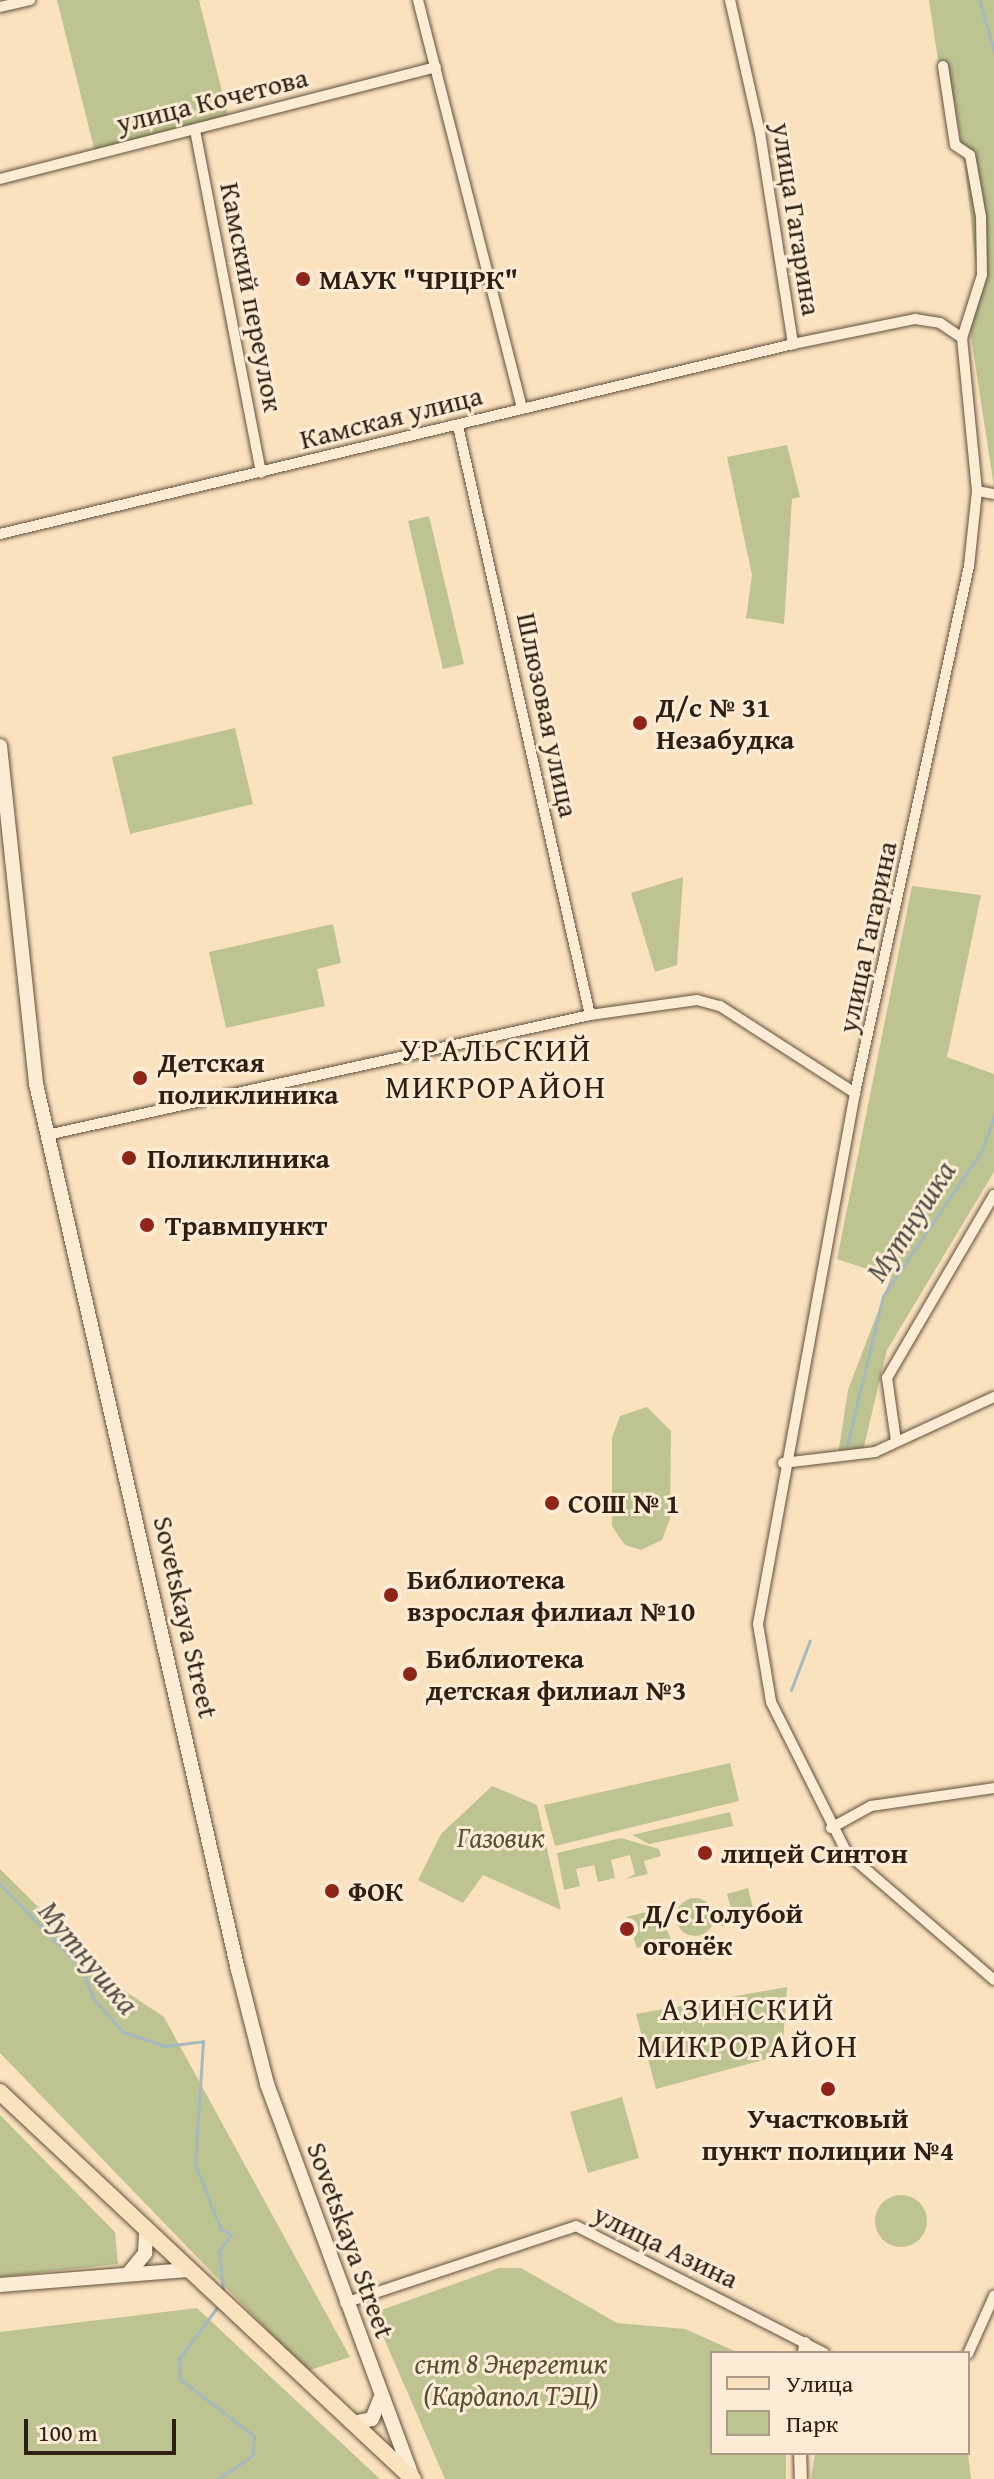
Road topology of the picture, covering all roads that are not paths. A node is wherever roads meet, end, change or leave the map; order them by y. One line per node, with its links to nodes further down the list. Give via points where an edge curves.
1 (30, 0): 4 (street)
2 (418, 0): 6 (street)
3 (730, 0): 10 (street, улица Гагарина)
4 (0, 7)
5 (943, 66): 9 (street, via 955,145 970,155 981,217 982,275)
6 (436, 67): 7 (street, улица Кочетова); 11 (street)
7 (195, 130): 8 (street, улица Кочетова); 13 (street, Камский переулок)
8 (0, 179)
9 (962, 338): 10 (street, улица Гагарина, via 915,319); 14 (street, улица Гагарина)
10 (793, 344): 11 (street, Камская улица)
11 (522, 409): 12 (street, Камская улица)
12 (458, 426): 13 (street, Камская улица); 18 (street, Шлюзовая улица)
13 (261, 473): 16 (street, Камская улица)
14 (977, 491): 15 (street); 19 (street, улица Гагарина, via 969,566)
15 (994, 494)
16 (0, 534)
17 (0, 746): 20 (main road, Sovetskaya Street)
18 (590, 1015): 19 (street, via 697,1000 720,1006); 20 (street)
19 (855, 1093): 24 (street, улица Гагарина)
20 (47, 1135): 34 (main road, Sovetskaya Street, via 265,2074)
21 (994, 1195): 23 (street, via 887,1378)
22 (994, 1397): 23 (street)
23 (896, 1441): 24 (street, via 875,1452)
24 (783, 1463): 26 (street, улица Гагарина, via 758,1624 771,1702)
25 (994, 1788): 26 (street, via 871,1806)
26 (831, 1828): 27 (street, улица Гагарина, via 847,1853)
27 (994, 1980)
28 (0, 2092): 29 (main road)
29 (146, 2231): 30 (main road); 31 (main road, via 145,2253)
30 (187, 2270): 31 (main road); 38 (main road)
31 (129, 2273): 32 (main road)
32 (0, 2285)
33 (994, 2296): 36 (street)
34 (345, 2303): 35 (street, улица Азина, via 576,2226); 37 (main road, Sovetskaya Street)
35 (805, 2348)
36 (969, 2351)
37 (381, 2397): 38 (main road, via 372,2419); 40 (main road, Sovetskaya Street)
38 (353, 2423): 40 (main road)
39 (800, 2455): 41 (street)
40 (412, 2478)
41 (801, 2479)

